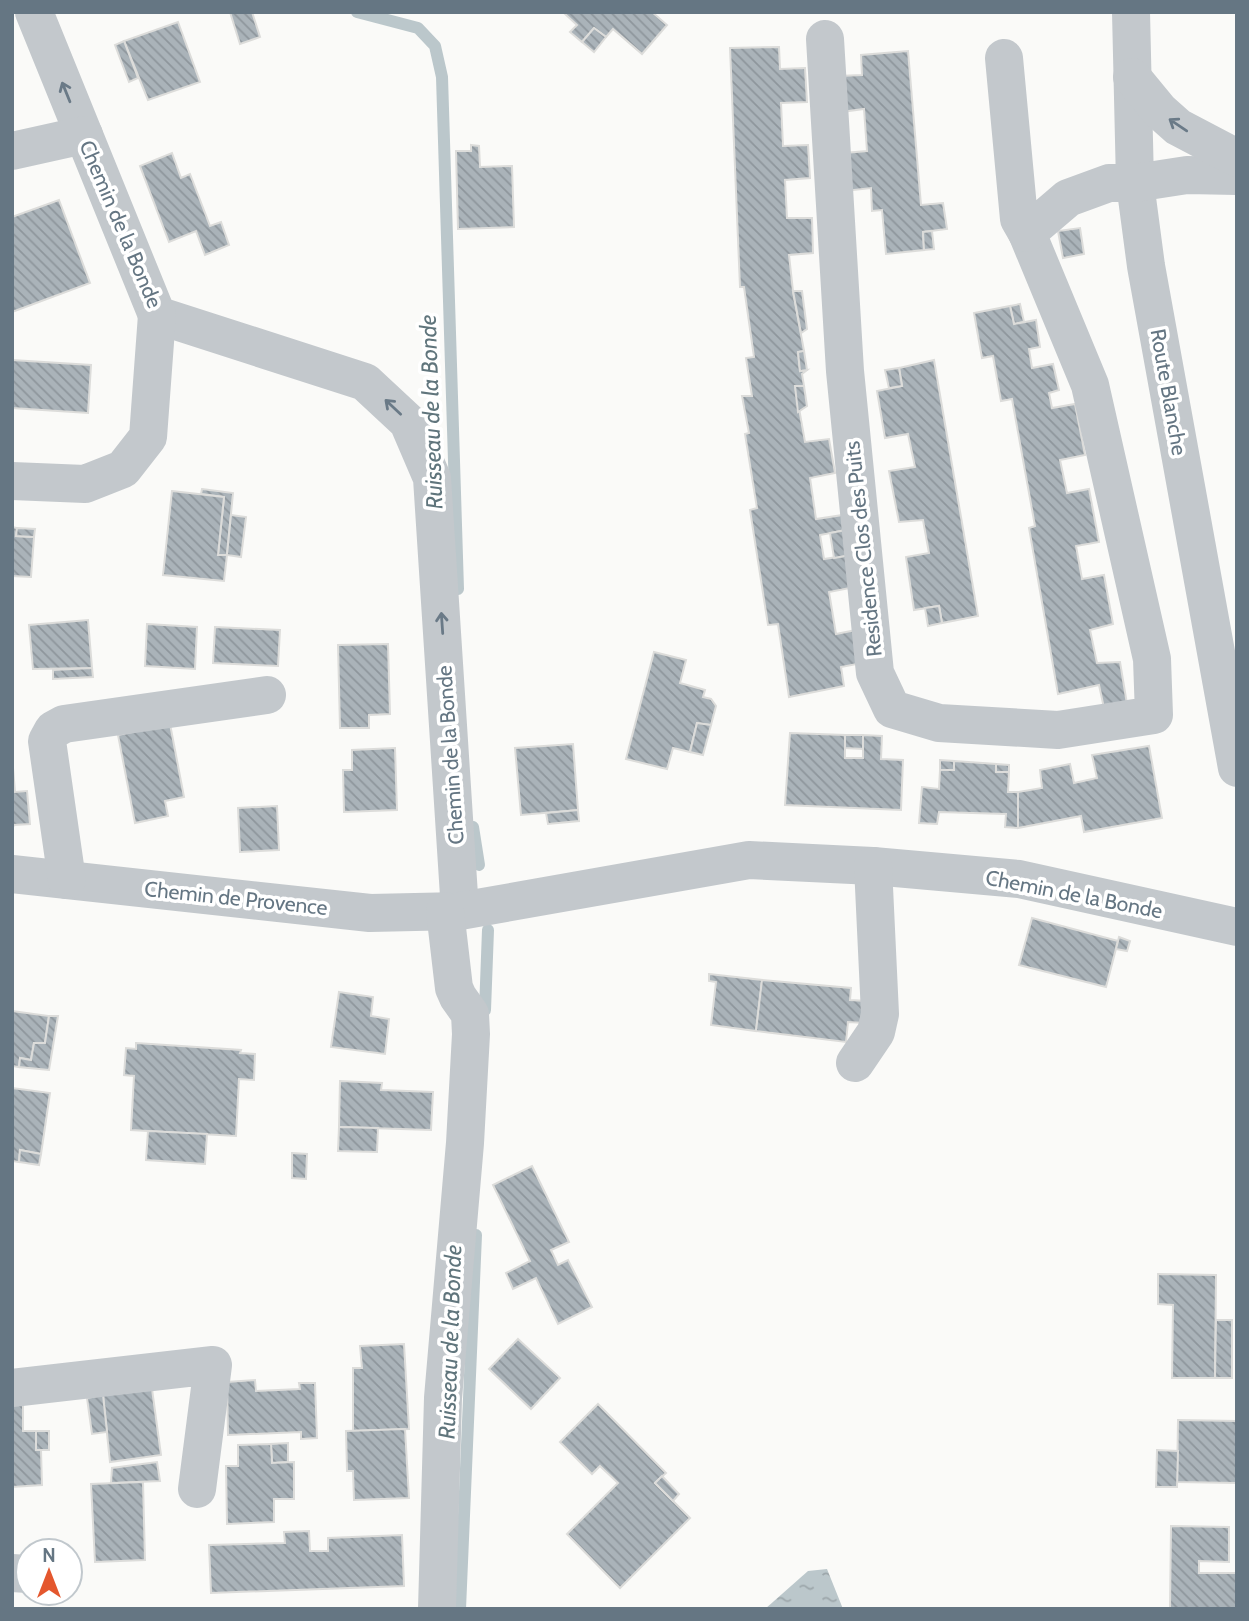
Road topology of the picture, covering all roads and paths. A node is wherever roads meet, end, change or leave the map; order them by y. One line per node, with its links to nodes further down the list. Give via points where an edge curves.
1 (34, 12): 6 (street, Chemin de la Bonde, one-way to 1)
2 (1131, 12): 5 (street, Route Blanche)
3 (825, 39): 11 (street, Residence Clos des Puits, via 845,371 875,674 892,709 939,723 1058,730 1154,715 1152,659 1090,385)
4 (1004, 58): 11 (street, Residence Clos des Puits, via 1019,219)
5 (1132, 77): 8 (street, one-way to 5, via 1178,127); 10 (street, Route Blanche)
6 (84, 135): 7 (street); 12 (street, Chemin de la Bonde)
7 (12, 151)
8 (1237, 158)
9 (1237, 176): 10 (street, via 1187,175)
10 (1135, 183): 11 (street, via 1109,183 1068,198); 15 (street, Route Blanche)
11 (1027, 233)
12 (157, 315): 13 (street, via 148,437 123,469 85,484); 19 (street, Chemin de la Bonde, one-way to 12, via 432,478 408,422 365,382)
13 (12, 481)
14 (267, 695): 18 (street, via 64,724 53,730 47,741)
15 (1237, 768)
16 (873, 866): 19 (street, Chemin de la Bonde, via 749,860); 20 (street, Chemin de la Bonde, via 1019,879); 21 (street, via 880,1014 876,1032)
17 (12, 874): 18 (street, Chemin de Provence)
18 (67, 880): 19 (street, Chemin de Provence, via 370,913)
19 (453, 911): 24 (street, via 454,988 470,1014 471,1034 443,1398)
20 (1237, 927)
21 (855, 1063)
22 (12, 1388): 23 (street, via 213,1365)
23 (197, 1489)
24 (437, 1609)

